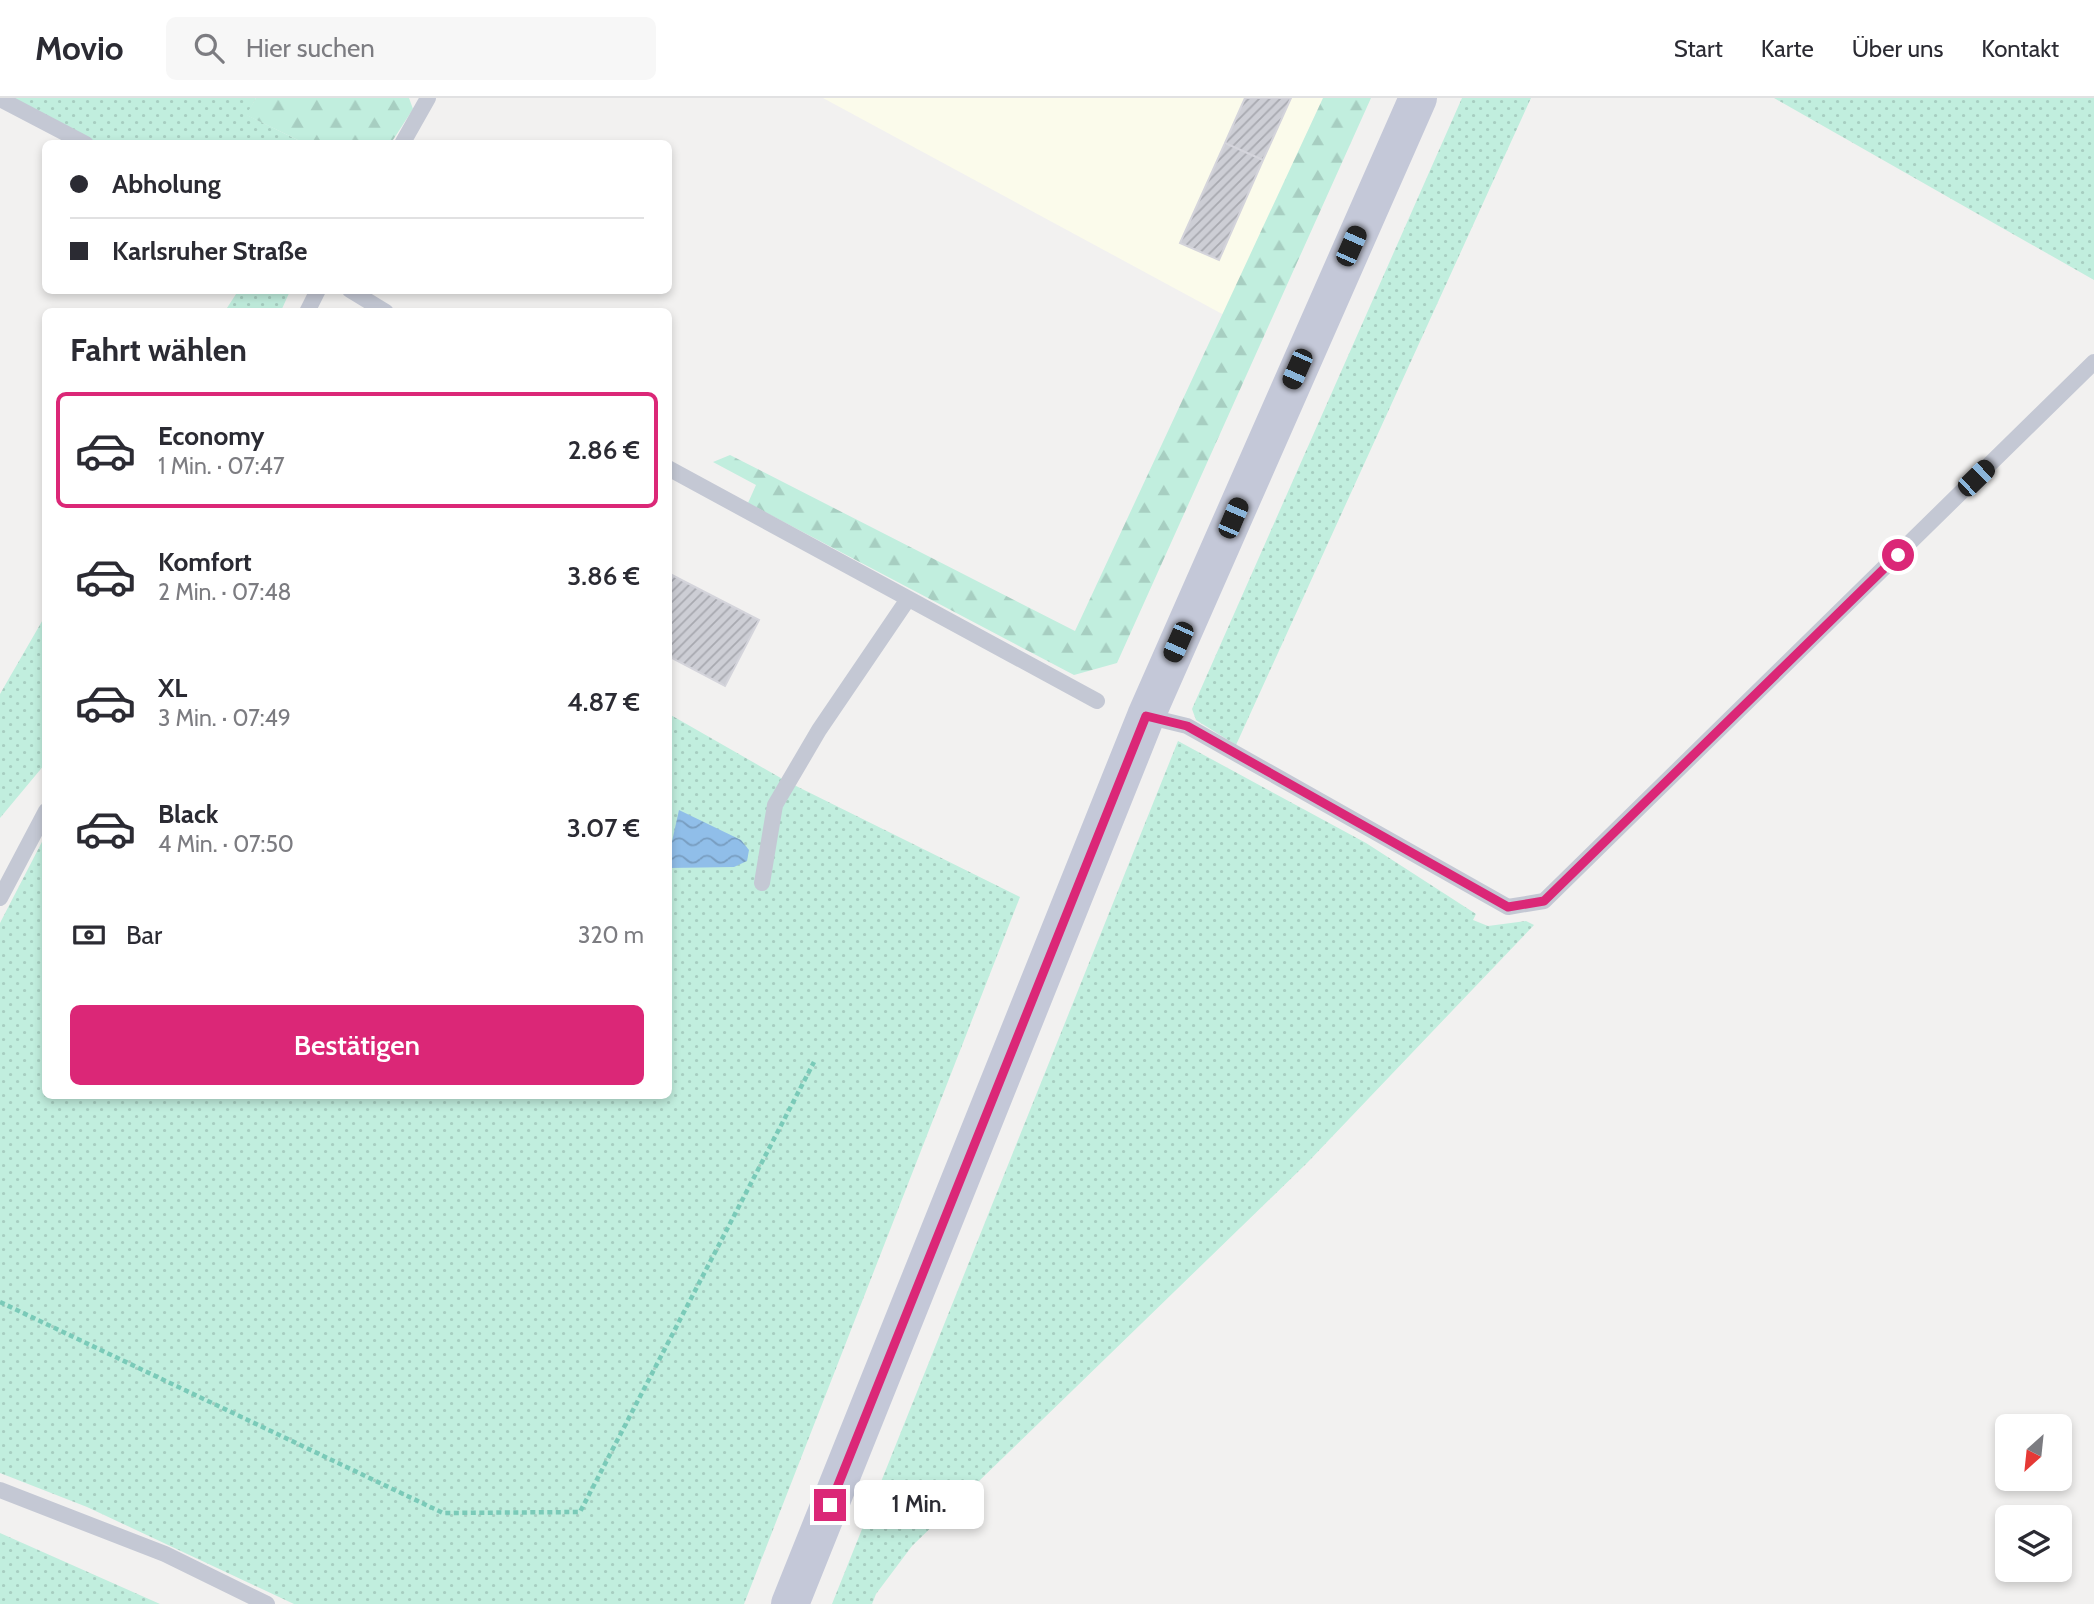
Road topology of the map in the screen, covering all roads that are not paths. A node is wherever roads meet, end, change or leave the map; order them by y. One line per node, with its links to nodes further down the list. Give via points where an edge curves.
1 (428, 98): 5 (lane)
2 (1418, 98): 12 (main road)
3 (0, 99): 4 (lane)
4 (78, 140)
5 (403, 140)
6 (357, 294): 7 (lane)
7 (379, 308)
8 (2094, 362): 12 (lane, via 1544,901 1508,907 1187,726)
9 (672, 470): 10 (lane)
10 (908, 599): 11 (lane); 14 (lane, via 819,730 775,805)
11 (1097, 701)
12 (1146, 716): 18 (main road)
13 (42, 819): 15 (lane)
14 (762, 883)
15 (0, 898)
16 (0, 1490): 17 (lane, via 165,1554)
17 (267, 1604)
18 (790, 1604)

